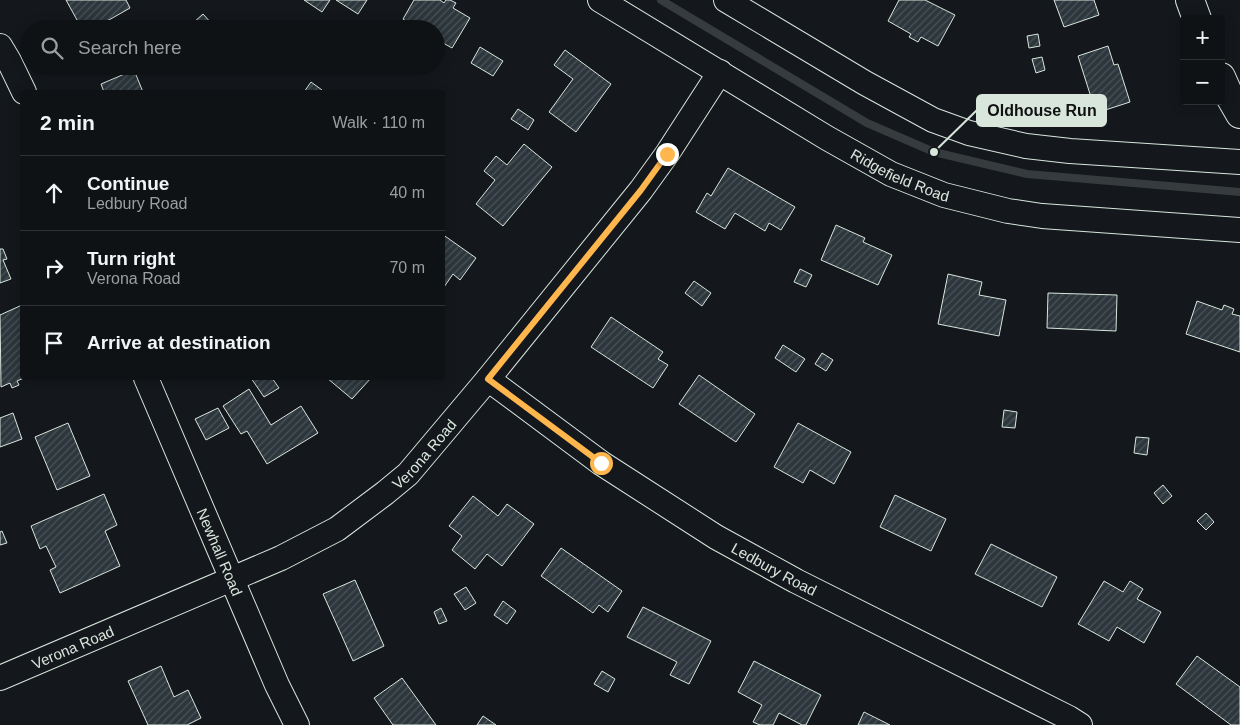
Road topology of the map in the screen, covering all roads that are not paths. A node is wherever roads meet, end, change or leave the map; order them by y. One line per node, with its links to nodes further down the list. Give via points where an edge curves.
1 (600, 0): 6 (street, Ridgefield Road)
2 (726, 0): 10 (street, via 873,88 932,120 969,133 1026,146)
3 (1190, 0): 4 (main road)
4 (1196, 15)
5 (0, 46): 8 (street)
6 (720, 72): 11 (street, Ridgefield Road, via 892,174 944,195 1042,216); 12 (street, Verona Road, via 641,190)
7 (1225, 86): 9 (main road)
8 (23, 90)
9 (1240, 114)
10 (1240, 162)
11 (1240, 230)
12 (488, 379): 14 (street, Verona Road, via 408,474 385,494 337,529); 17 (street, Ledbury Road, via 601,463 716,537)
13 (147, 380): 14 (street, Newhall Road)
14 (233, 579): 15 (street, Verona Road); 16 (street, Newhall Road)
15 (0, 678)
16 (297, 725)
17 (1080, 725)

